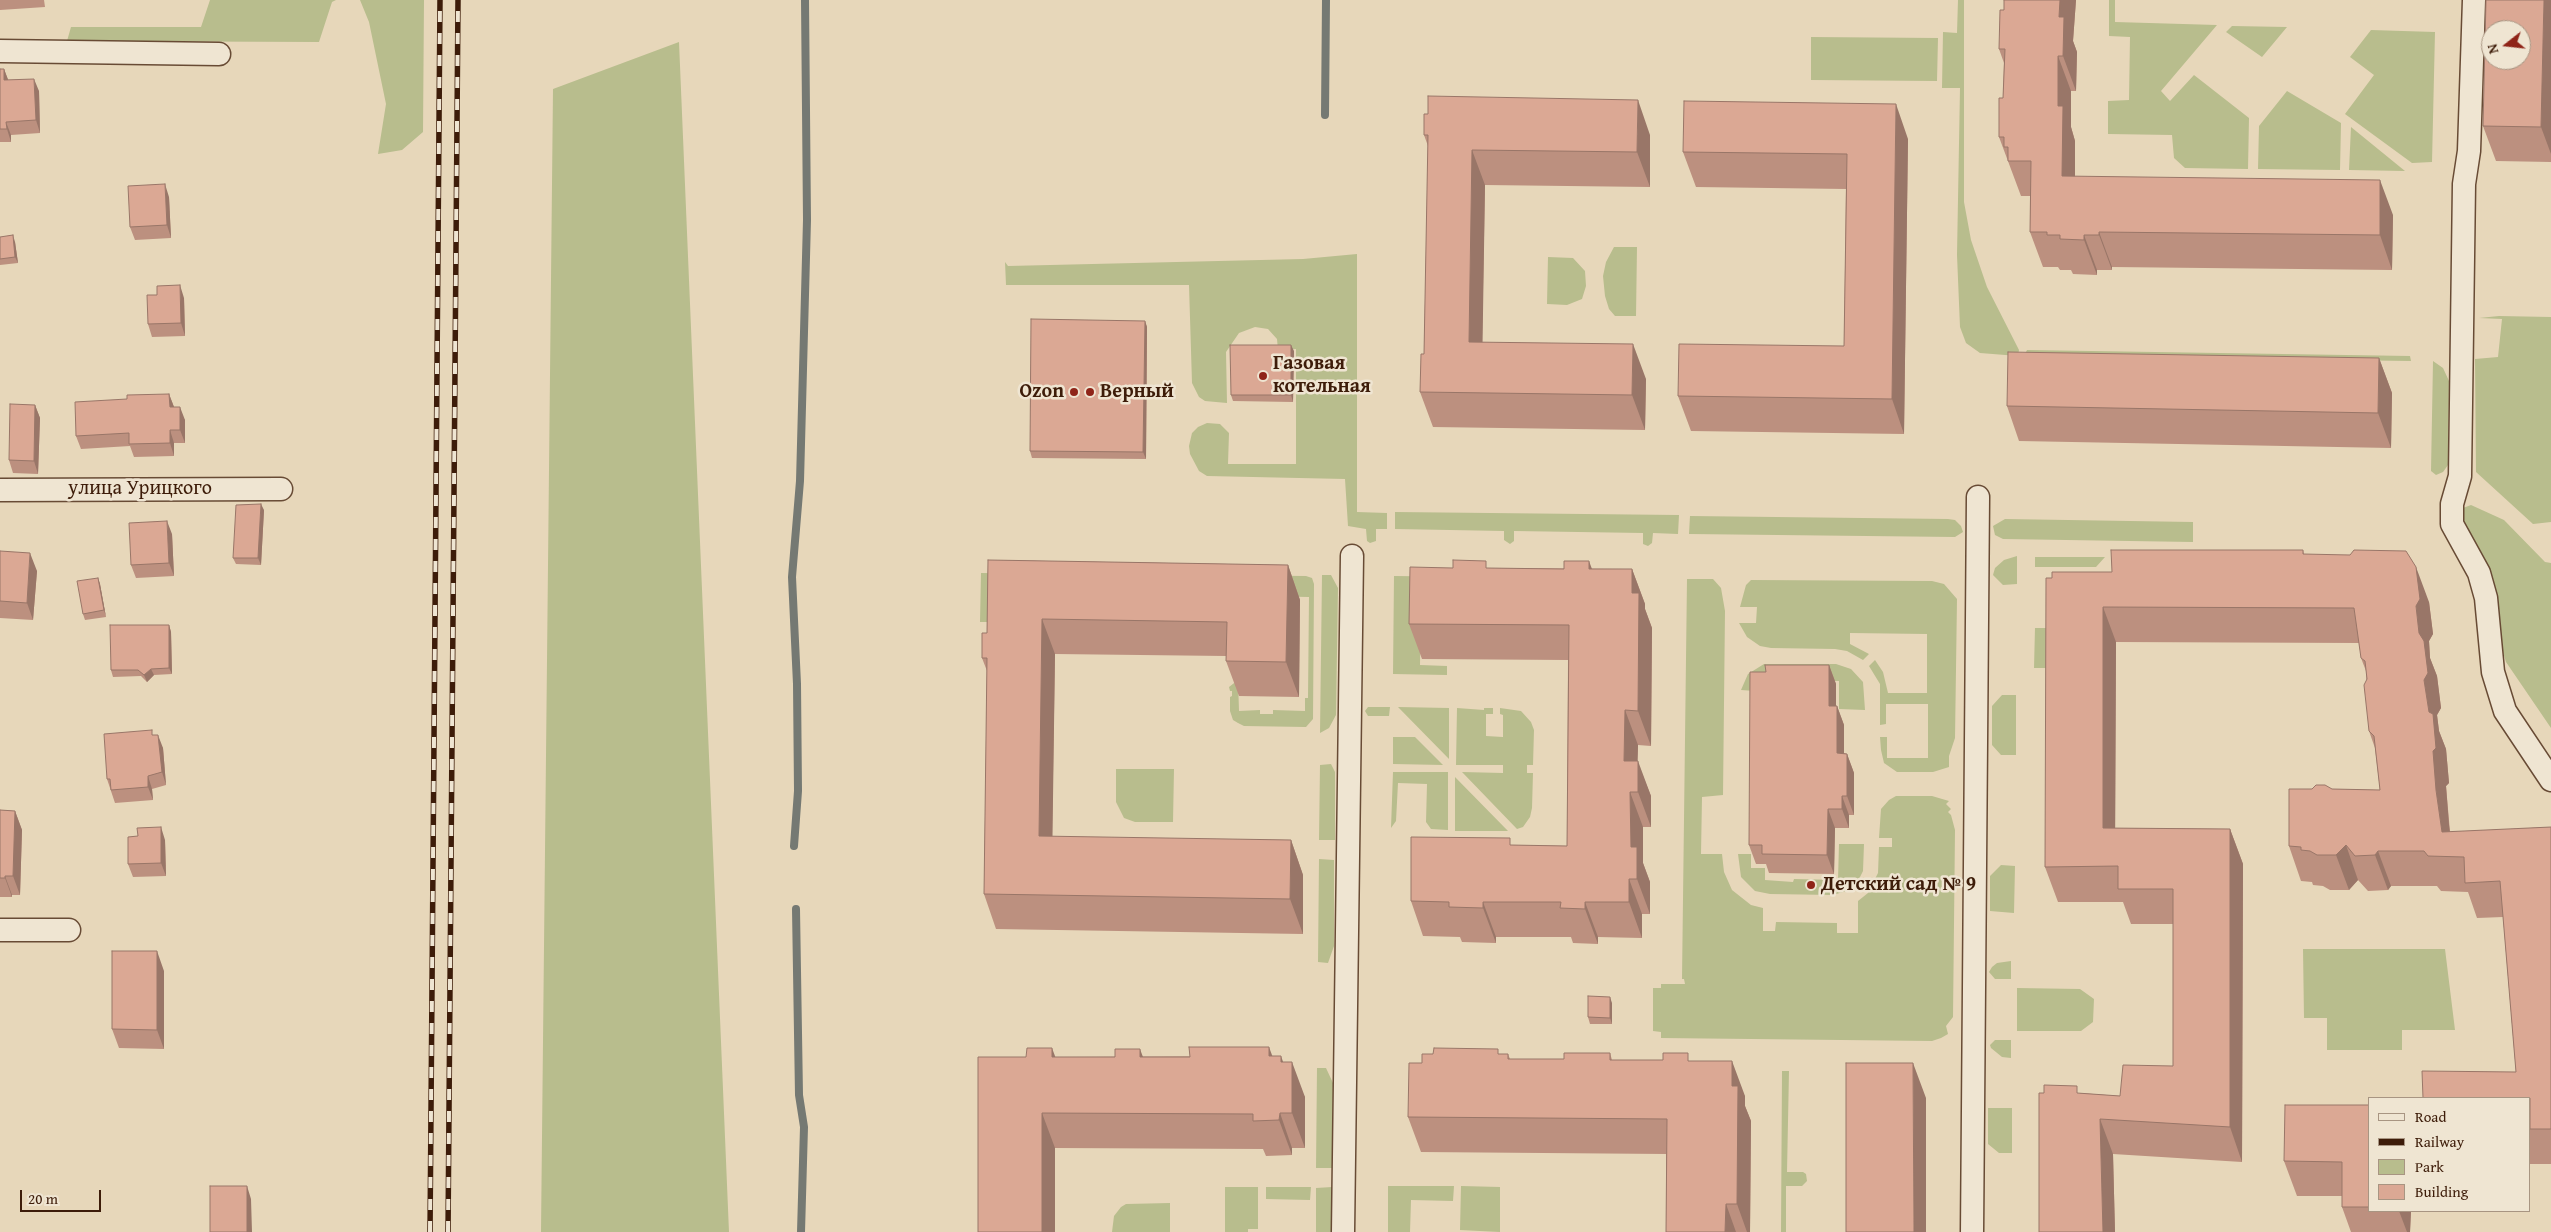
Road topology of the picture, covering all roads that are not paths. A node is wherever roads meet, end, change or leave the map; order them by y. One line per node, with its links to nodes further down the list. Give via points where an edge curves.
1 (2474, 0): 8 (street, via 2469,151 2464,184 2460,476 2452,504 2452,524 2482,581 2493,672 2506,711)
2 (0, 51): 3 (street)
3 (219, 54)
4 (281, 489): 5 (street, улица Урицкого)
5 (0, 490)
6 (1978, 497): 12 (street)
7 (1352, 556): 11 (street)
8 (2551, 780)
9 (0, 930): 10 (street)
10 (69, 930)
11 (1343, 1232)
12 (1972, 1232)

